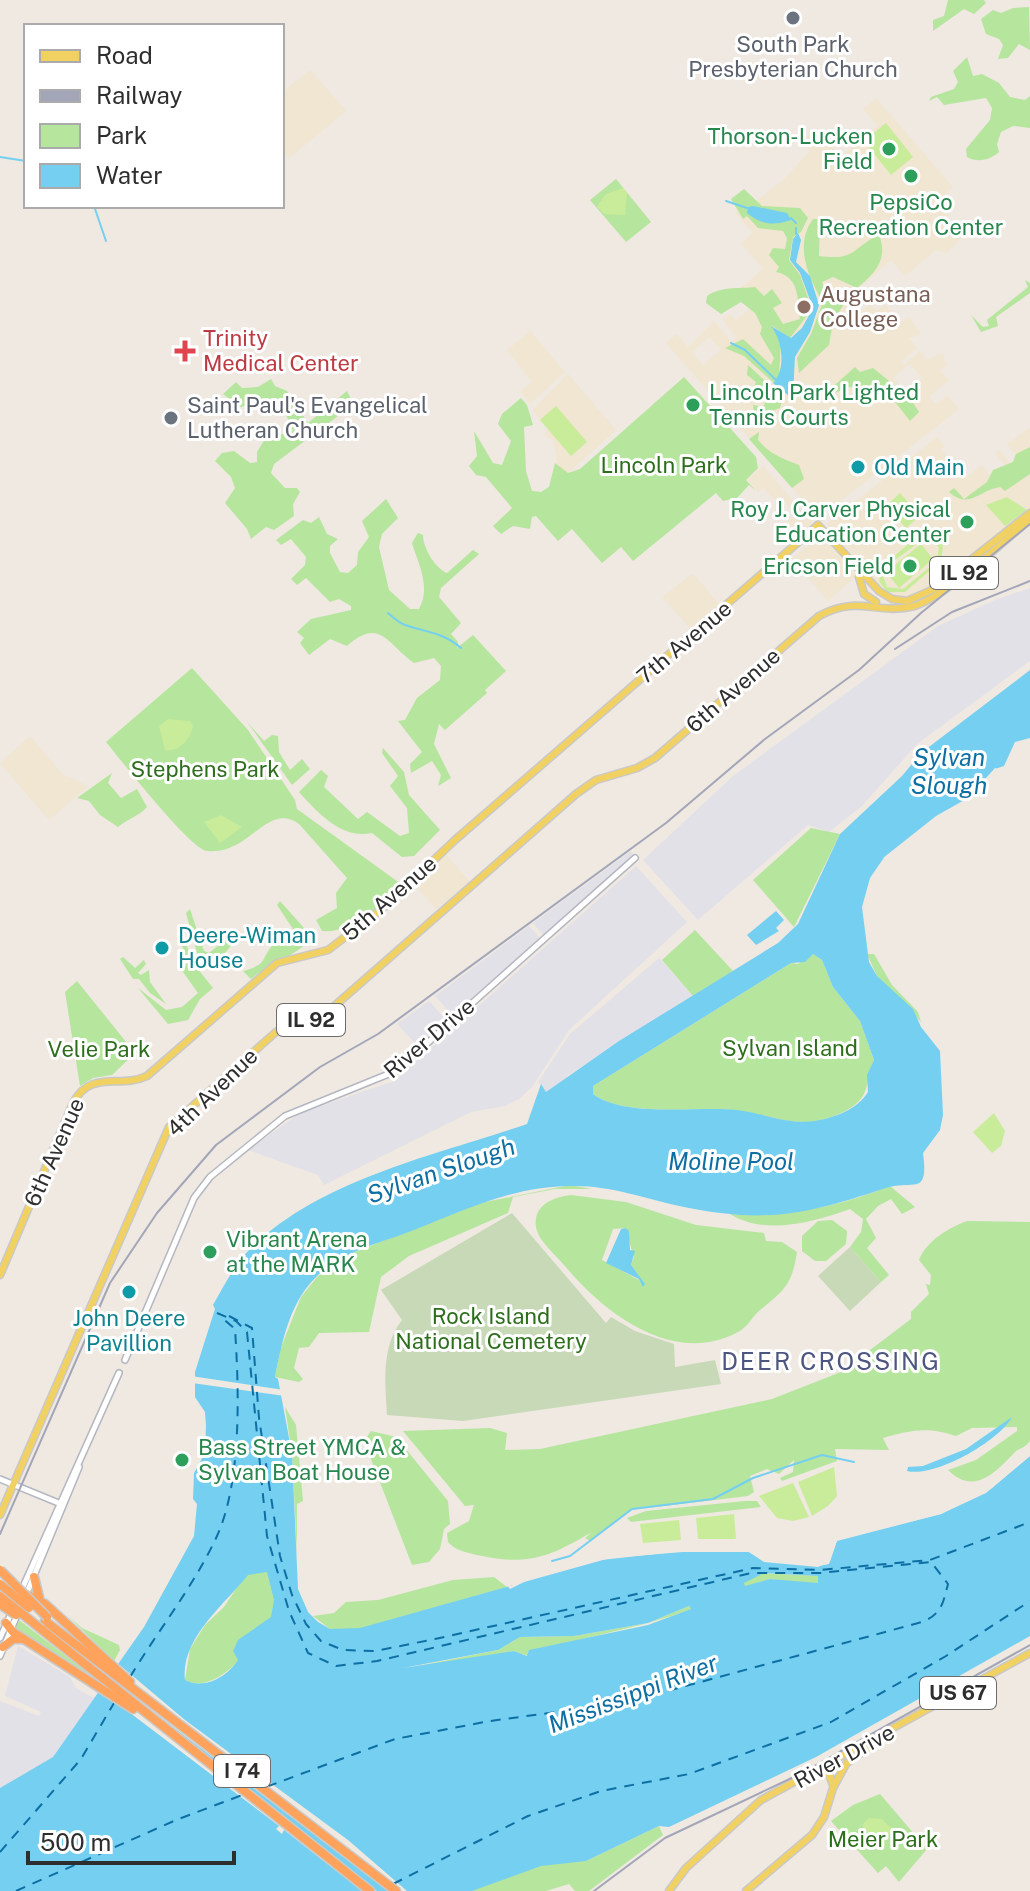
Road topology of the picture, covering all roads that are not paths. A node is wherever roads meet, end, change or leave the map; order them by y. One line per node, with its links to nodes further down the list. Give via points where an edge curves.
1 (1030, 513): 7 (main road, 7th Avenue / IL 92, via 930,592 902,600 879,591 818,525)
2 (1030, 519): 5 (main road, IL 92, via 928,599 915,606)
3 (859, 577): 5 (main road, via 867,598)
4 (871, 604): 5 (main road, 6th Avenue / IL 92); 6 (main road); 8 (main road, 6th Avenue / IL 92, via 840,606 819,616 655,758)
5 (890, 607)
6 (865, 615)
7 (549, 758): 10 (main road, 5th Avenue / IL 92, via 382,909 328,950 277,963)
8 (580, 791): 15 (main road, 4th Avenue / IL 92, via 329,1011 276,1032 169,1127)
9 (635, 858): 12 (main road, River Drive, via 391,1075 296,1110 210,1177 194,1198)
10 (144, 1077): 11 (main road, 6th Avenue / IL 92, via 99,1080 75,1098)
11 (0, 1275)
12 (125, 1360)
13 (119, 1373): 16 (main road)
14 (0, 1479): 15 (main road)
15 (12, 1485): 16 (main road); 17 (main road, 4th Avenue / IL 92)
16 (62, 1505): 19 (main road); 21 (main road)
17 (0, 1515)
18 (0, 1570): 25 (highway, bridge)
19 (34, 1577): 21 (main road); 24 (highway, via 35,1591)
20 (0, 1584): 25 (highway, bridge)
21 (24, 1592): 24 (highway); 26 (main road)
22 (0, 1596): 25 (highway, bridge)
23 (0, 1604): 25 (highway, bridge)
24 (45, 1604): 31 (highway)
25 (43, 1625): 28 (highway); 28 (highway)
26 (8, 1627): 27 (highway); 29 (main road)
27 (24, 1639): 29 (highway); 31 (highway)
28 (60, 1639): 31 (highway, I 74)
29 (1, 1647)
30 (1030, 1653): 32 (main road, River Drive / US 67)
31 (97, 1669): 35 (highway, I 74, via 170,1734); 36 (highway, I 74, via 157,1707)
32 (886, 1733): 33 (main road, River Drive / US 67); 34 (main road, US 67, via 852,1758)
33 (815, 1773): 34 (main road, via 830,1775); 37 (main road, River Drive / US 67, via 743,1814)
34 (833, 1788): 38 (main road, US 67, via 824,1817 803,1843)
35 (370, 1891)
36 (396, 1891)
37 (669, 1891)
38 (746, 1891)

